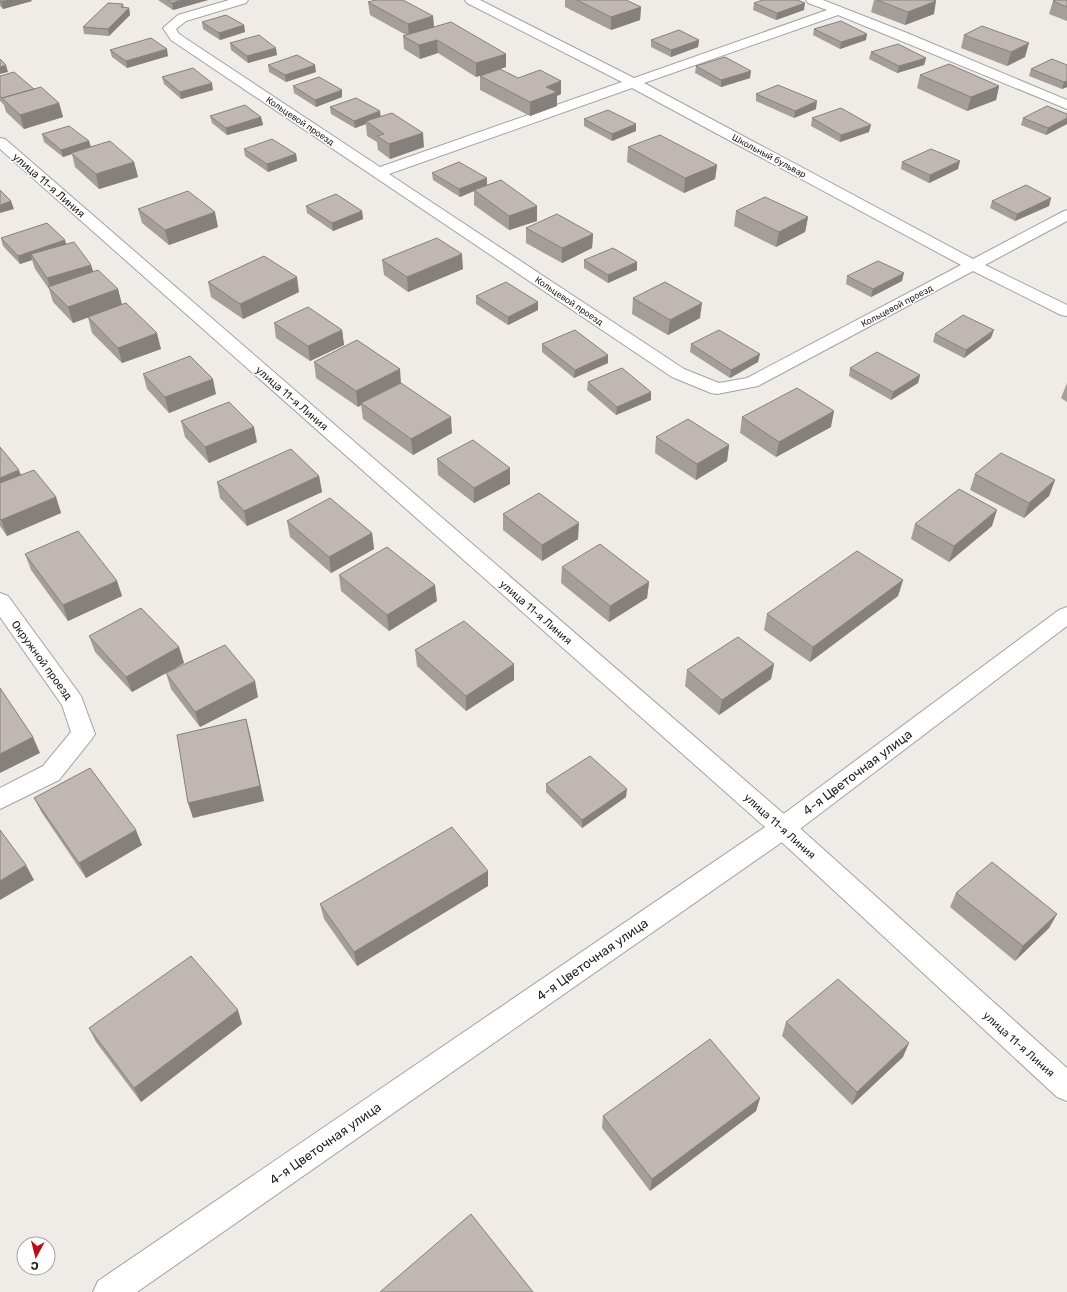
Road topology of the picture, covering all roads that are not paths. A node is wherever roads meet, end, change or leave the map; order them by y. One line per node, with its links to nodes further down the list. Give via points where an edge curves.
1 (242, 0): 8 (street, Кольцевой проезд, via 182,18 169,28 175,37)
2 (471, 0): 5 (street, Школьный бульвар)
3 (812, 0): 4 (street)
4 (837, 11): 5 (street); 6 (street)
5 (633, 83): 8 (street); 10 (street, Школьный бульвар)
6 (1067, 105)
7 (0, 142): 15 (street, улица 11-я Линия)
8 (377, 173): 10 (street, Кольцевой проезд, via 678,374 716,389 752,382)
9 (1067, 215): 10 (street, Кольцевой проезд)
10 (973, 265): 11 (street, Школьный бульвар)
11 (1067, 311)
12 (0, 601): 14 (street, Окружной проезд, via 73,702 83,734 51,773)
13 (1064, 621): 15 (street, 4-я Цветочная улица)
14 (0, 799)
15 (783, 828): 16 (street, улица 11-я Линия); 17 (street, 4-я Цветочная улица)
16 (1067, 1087)
17 (109, 1292)

